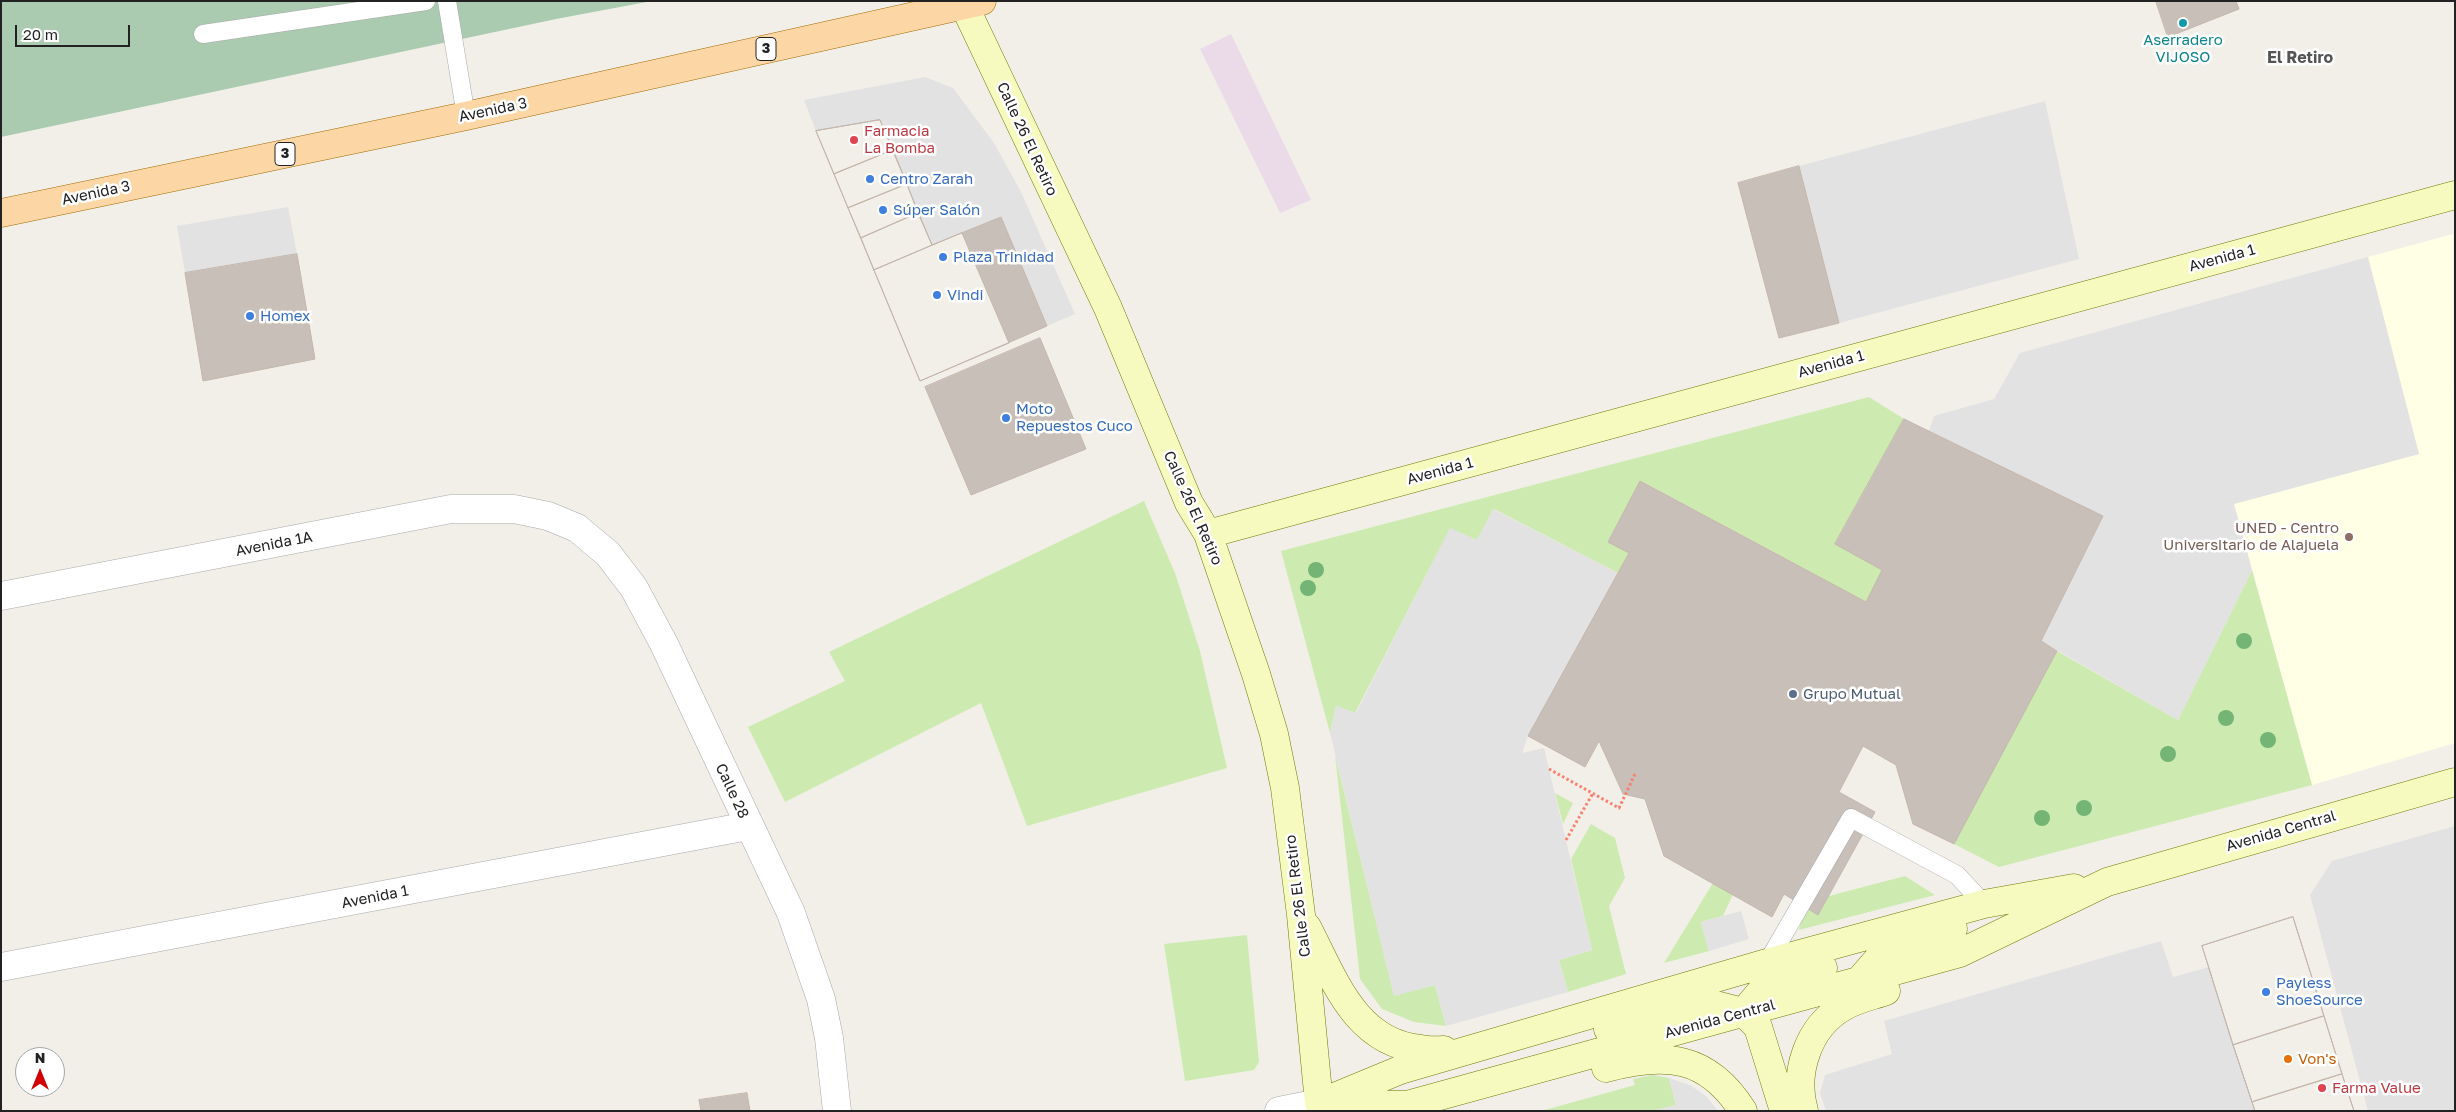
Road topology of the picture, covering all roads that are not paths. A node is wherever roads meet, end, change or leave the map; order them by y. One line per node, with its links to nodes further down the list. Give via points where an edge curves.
1 (426, 1): 4 (lane)
2 (447, 1): 5 (lane)
3 (973, 3): 5 (main road, Avenida 3 / 3); 9 (street, Calle 26 El Retiro, via 1108,308 1189,503)
4 (203, 34)
5 (466, 116): 7 (main road, Avenida 3 / 3)
6 (2455, 195): 9 (street, Avenida 1)
7 (1, 213)
8 (548, 516): 10 (street, Avenida 1A, via 514,509 451,509); 12 (street, Calle 28, via 577,528 608,554 634,588 664,644)
9 (1208, 534): 15 (street, Calle 26 El Retiro, via 1274,734 1285,788)
10 (1, 596)
11 (2455, 782): 13 (street, Avenida Central)
12 (748, 826): 19 (street, Avenida 1); 27 (street, Calle 28, via 791,914 821,999)
13 (2107, 882): 14 (street, Avenida Central); 16 (street, Avenida Central)
14 (1984, 904): 17 (street, Avenida Central); 18 (lane, via 1957,876 1851,818); 20 (street, via 1949,933 1885,952)
15 (1301, 915): 22 (street, via 1343,996 1361,1021 1382,1038 1406,1048 1440,1051); 25 (street, Calle 26 El Retiro)
16 (2035, 917): 20 (street, Avenida Central, via 1960,953); 32 (street, via 1954,971 1857,1000 1831,1015 1809,1043 1805,1057 1800,1089)
17 (1870, 935): 18 (street, Avenida Central); 21 (street, via 1839,963 1768,983)
18 (1766, 964): 22 (street, Avenida Central)
19 (1, 967)
20 (1859, 981): 21 (street, Avenida Central)
21 (1743, 1012): 23 (street, Avenida Central); 26 (street, via 1704,1002 1406,1086); 30 (street, via 1740,1033); 31 (street, via 1758,1028)
22 (1492, 1043): 25 (street, Avenida Central, via 1400,1070)
23 (1505, 1078): 24 (street, Avenida Central); 29 (street, via 1544,1086 1632,1061 1670,1058 1706,1072 1733,1095)
24 (1439, 1102): 26 (street, Avenida Central)
25 (1319, 1107): 26 (street, Avenida Central); 28 (street, Avenida Central)
26 (1368, 1107)
27 (837, 1111)
28 (1279, 1111)
29 (1743, 1111)
30 (1764, 1111)
31 (1784, 1111)
32 (1804, 1111)

